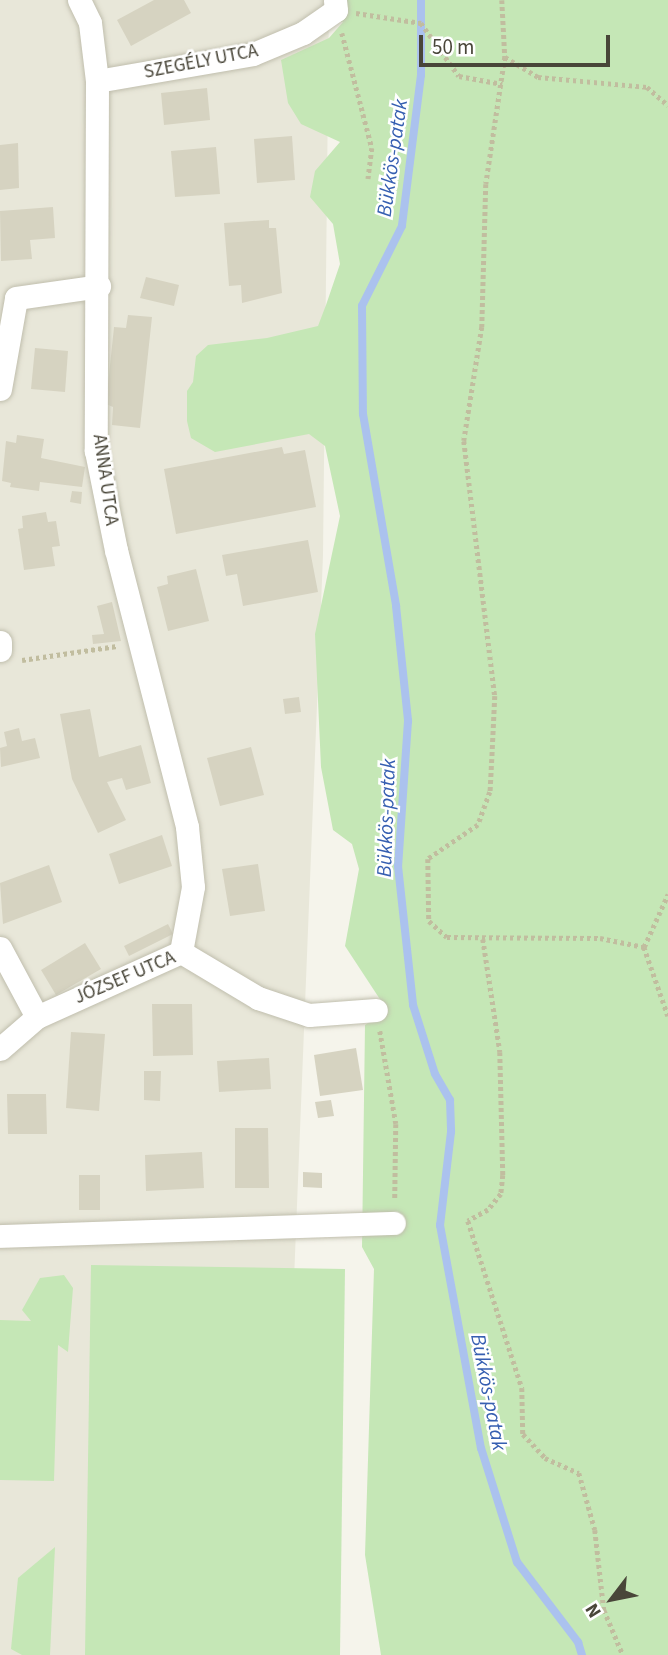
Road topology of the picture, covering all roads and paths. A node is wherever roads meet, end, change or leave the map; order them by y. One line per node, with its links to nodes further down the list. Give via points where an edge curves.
1 (79, 0): 5 (street, ANNA UTCA, via 90,23)
2 (502, 0): 4 (path)
3 (335, 5): 5 (street, SZEGÉLY UTCA, via 303,33 253,54); 6 (path, via 421,23 460,76); 8 (path, via 372,148)
4 (505, 57): 6 (path); 7 (path, via 538,77 647,86)
5 (97, 81): 9 (street, ANNA UTCA)
6 (502, 84): 16 (path, via 486,184 482,327 464,441 495,696 490,792 478,825 428,859 429,921 447,937)
7 (668, 105)
8 (368, 178)
9 (99, 286): 10 (street); 13 (street, ANNA UTCA, via 96,451)
10 (8, 297): 11 (street)
11 (0, 388)
12 (0, 642): 14 (street)
13 (139, 643): 14 (path, via 14,661); 19 (street, ANNA UTCA, via 187,827 193,887)
14 (0, 649)
15 (668, 894): 17 (path)
16 (483, 939): 17 (path, via 600,938); 26 (path, via 500,1052 503,1175 494,1202 468,1221 522,1388 523,1434 545,1458 579,1473 595,1530 604,1611)
17 (644, 947): 21 (path)
18 (0, 948): 22 (street)
19 (181, 952): 20 (street, JÓZSEF UTCA, via 258,998 309,1015); 22 (street, JÓZSEF UTCA)
20 (376, 1010): 24 (path, via 397,1124)
21 (668, 1016)
22 (37, 1017): 23 (street, JÓZSEF UTCA)
23 (0, 1049)
24 (394, 1223): 25 (street)
25 (0, 1236)
26 (623, 1655)

